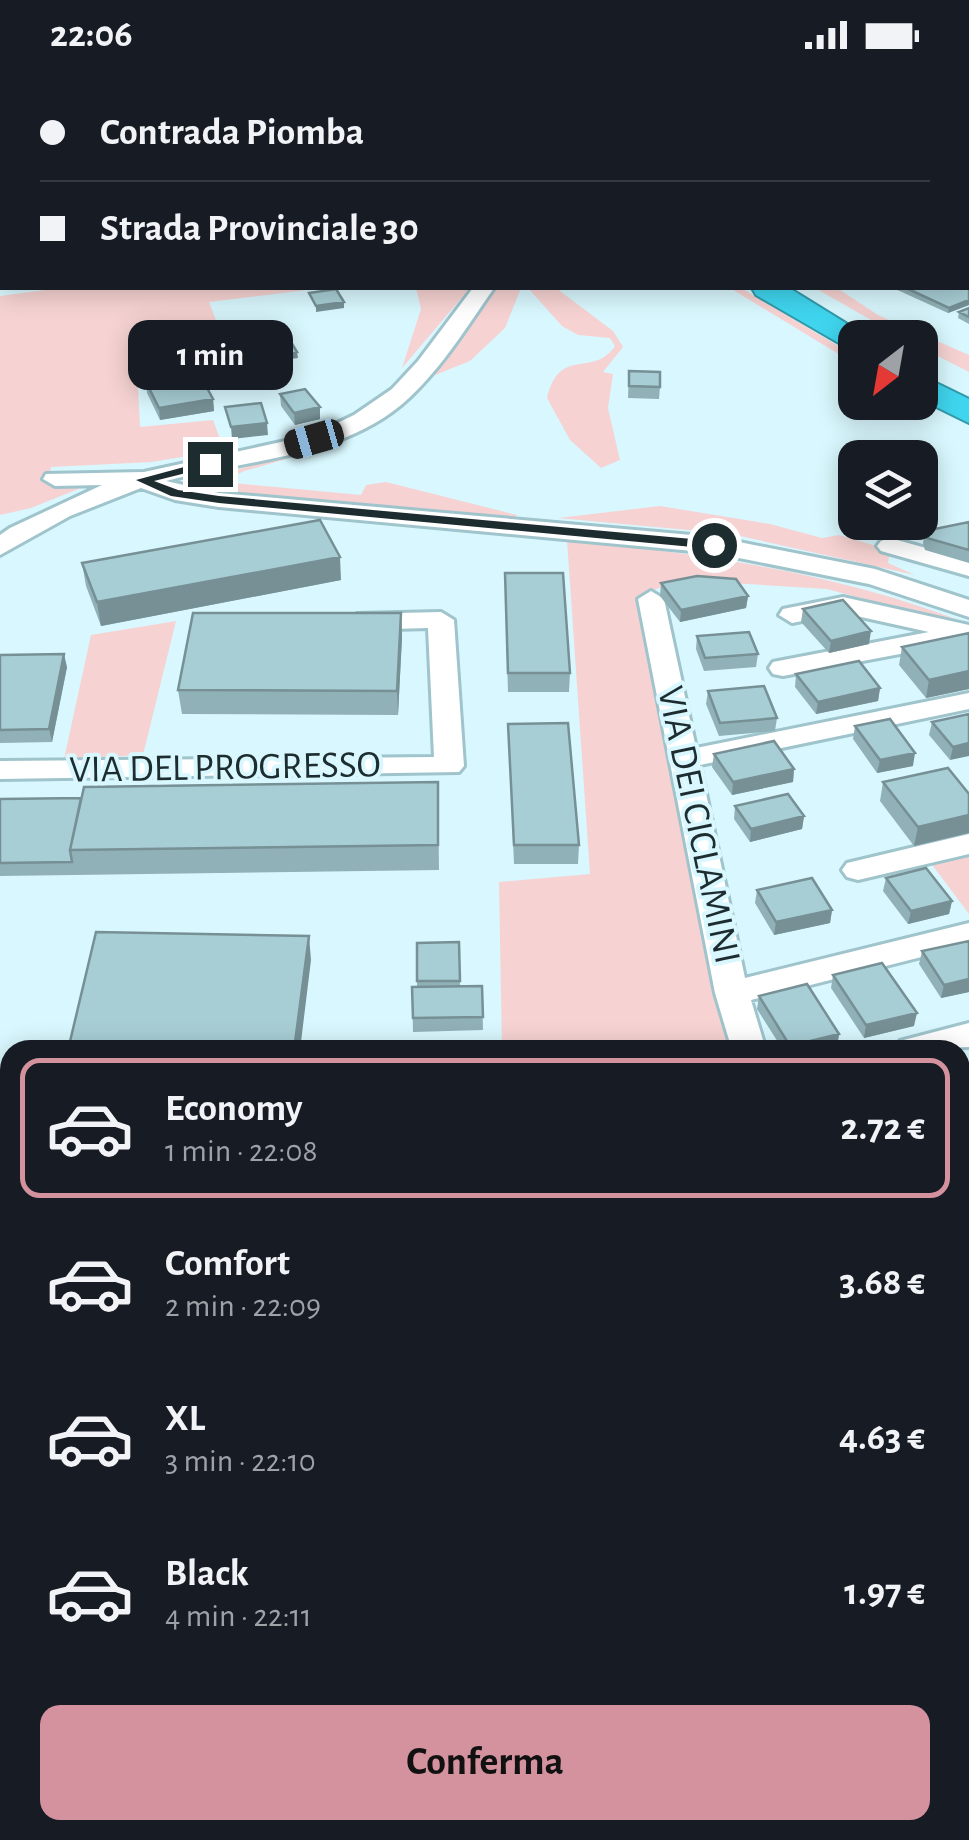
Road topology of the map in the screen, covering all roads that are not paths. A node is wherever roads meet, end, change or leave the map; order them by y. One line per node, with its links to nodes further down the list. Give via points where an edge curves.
1 (481, 290): 13 (street, via 406,386 377,412 314,439)
2 (769, 290): 5 (highway)
3 (800, 290): 4 (highway)
4 (853, 320)
5 (838, 329)
6 (938, 366): 7 (highway)
7 (969, 382)
8 (938, 384): 10 (highway)
9 (938, 395): 11 (highway)
10 (969, 400)
11 (969, 412)
12 (56, 479): 13 (street)
13 (142, 480): 14 (street); 22 (street, via 219,500 714,545 875,577)
14 (42, 520): 15 (street); 16 (street)
15 (0, 526)
16 (0, 546)
17 (890, 546): 18 (street)
18 (969, 568)
19 (651, 598): 25 (street, VIA DEI CICLAMINI)
20 (792, 615): 22 (street, via 843,605)
21 (322, 623): 26 (street, VIA DEL PROGRESSO, via 441,620 450,766)
22 (968, 625): 23 (street)
23 (782, 668)
24 (969, 701): 25 (street)
25 (686, 760): 30 (street, VIA DEI CICLAMINI)
26 (0, 770)
27 (969, 844): 28 (street)
28 (858, 870)
29 (969, 934): 30 (street)
30 (732, 993): 31 (street, VIA DEI CICLAMINI)
31 (745, 1040)

